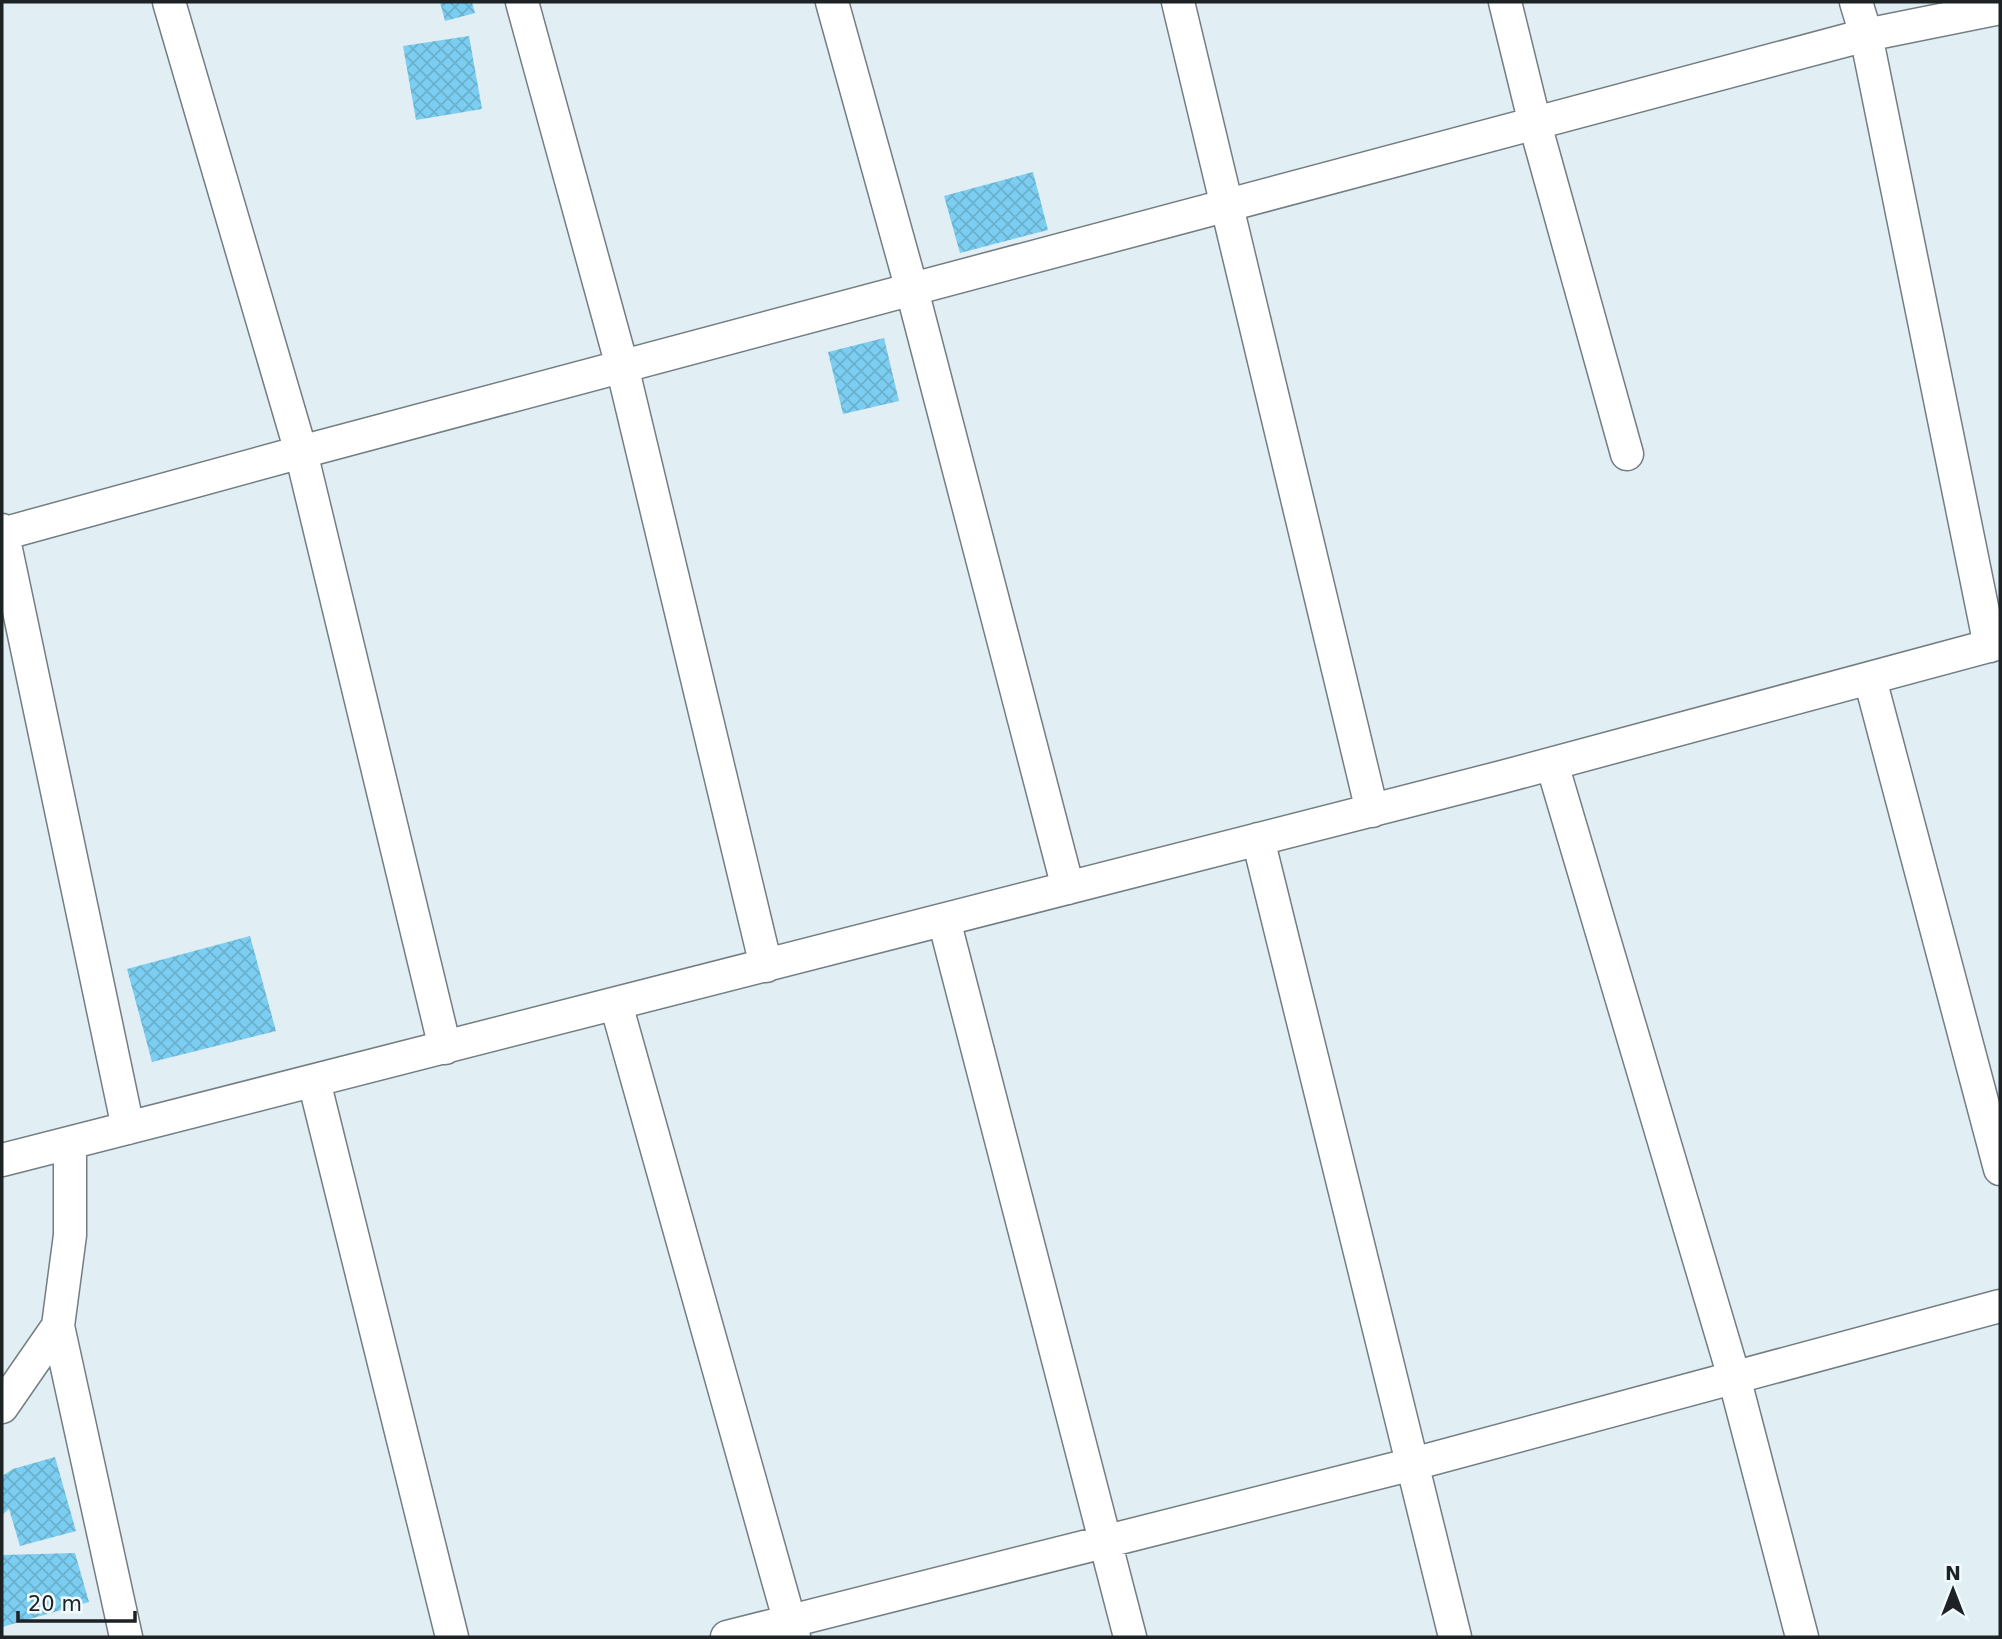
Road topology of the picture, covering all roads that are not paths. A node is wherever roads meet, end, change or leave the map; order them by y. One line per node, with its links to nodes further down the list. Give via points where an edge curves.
1 (169, 2): 13 (street)
2 (522, 2): 12 (street)
3 (832, 2): 11 (street)
4 (1178, 2): 10 (street)
5 (1506, 2): 9 (street)
6 (1856, 2): 8 (street)
7 (2000, 8): 8 (street)
8 (1866, 35): 9 (street); 16 (street)
9 (1535, 124): 10 (street); 14 (street)
10 (1226, 206): 11 (street); 19 (street)
11 (912, 289): 12 (street); 21 (street)
12 (622, 366): 13 (street); 23 (street)
13 (300, 452): 15 (street); 25 (street)
14 (1627, 454)
15 (2, 533): 27 (street)
16 (1995, 645): 17 (street)
17 (1870, 679): 18 (street); 30 (street)
18 (1552, 764): 19 (street); 33 (street)
19 (1372, 811): 20 (street)
20 (1258, 839): 21 (street); 35 (street)
21 (1068, 888): 22 (street)
22 (944, 920): 23 (street); 36 (street)
23 (766, 965): 24 (street)
24 (616, 1004): 25 (street); 37 (street)
25 (445, 1048): 26 (street)
26 (314, 1081): 27 (street); 39 (street)
27 (128, 1128): 28 (street)
28 (70, 1143): 29 (street); 32 (street, via 70,1235)
29 (2, 1160)
30 (2000, 1168)
31 (2000, 1306): 33 (street)
32 (58, 1326): 34 (street); 38 (street)
33 (1734, 1377): 35 (street); 43 (street)
34 (2, 1407)
35 (1413, 1464): 36 (street); 42 (street)
36 (1105, 1542): 37 (street); 41 (street)
37 (792, 1629): 40 (street)
38 (126, 1637)
39 (452, 1637)
40 (727, 1637)
41 (1130, 1637)
42 (1455, 1637)
43 (1802, 1637)

